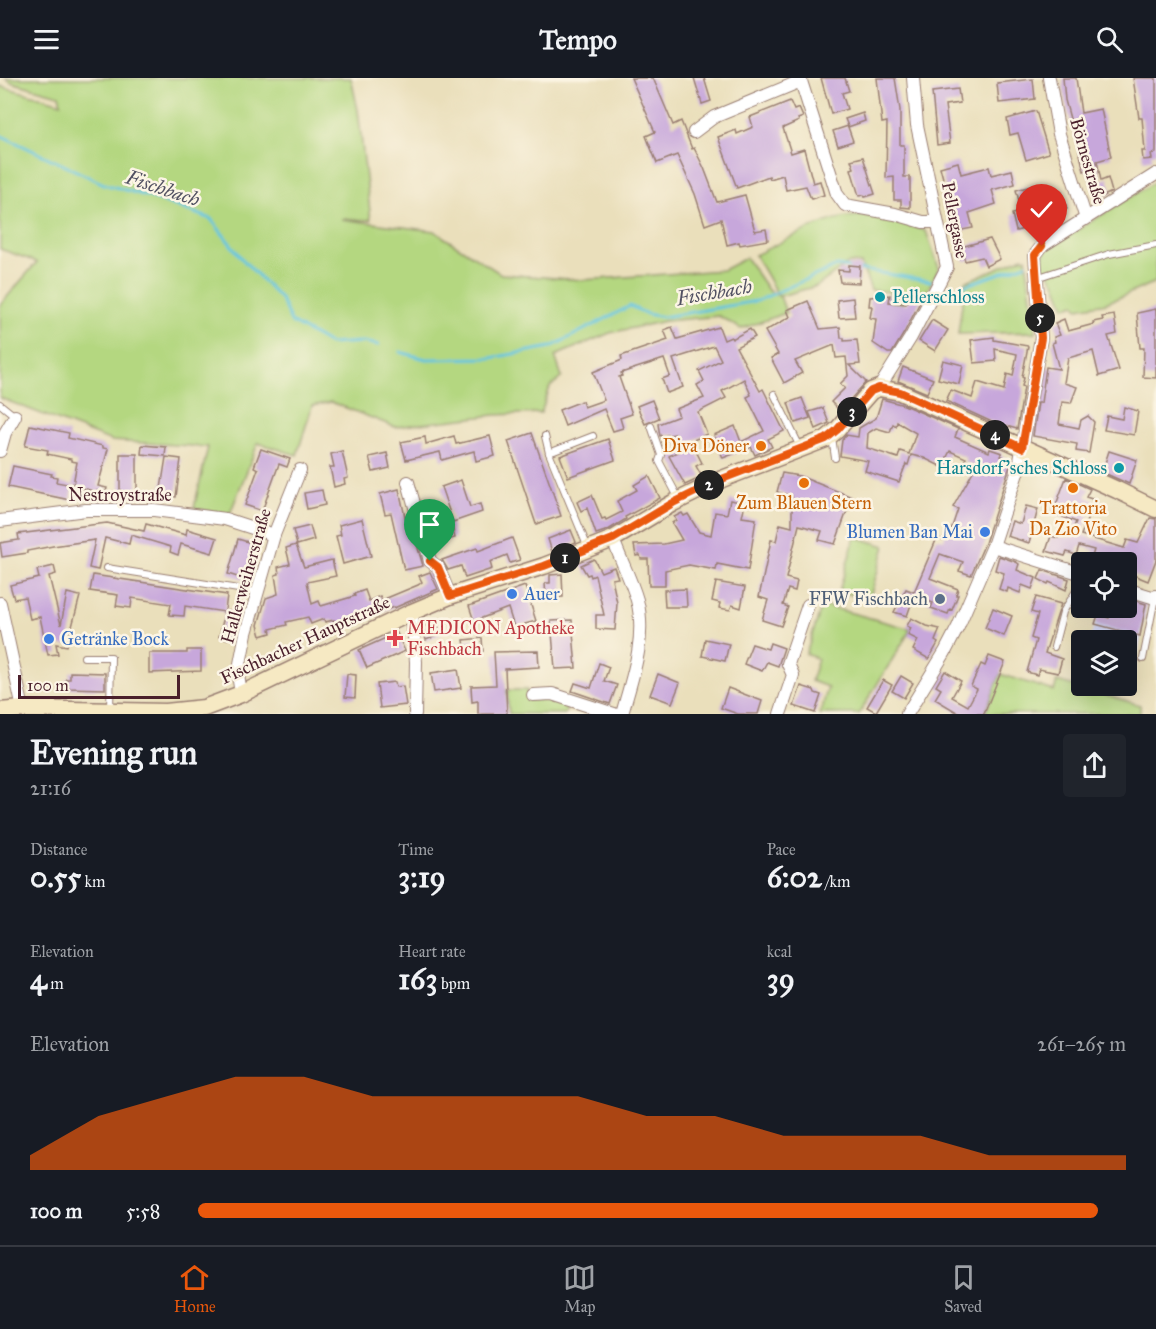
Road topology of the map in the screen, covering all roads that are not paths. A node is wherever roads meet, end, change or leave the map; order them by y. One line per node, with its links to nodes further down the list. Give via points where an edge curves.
1 (913, 78): 7 (street, Pellergasse, via 917,125)
2 (1049, 78): 6 (street, Börnestraße, via 1059,134)
3 (800, 80): 4 (street, via 714,117); 7 (street, via 837,194 845,205)
4 (694, 132)
5 (1156, 174): 6 (street)
6 (1086, 219): 9 (street, via 1042,246 1035,255)
7 (937, 222): 10 (street, Pellergasse, via 947,267)
8 (1156, 244): 9 (lane, via 1108,254)
9 (1036, 278): 18 (street, via 1041,338)
10 (879, 388): 15 (main road, Fischbacher Hauptstraße, via 871,391); 18 (main road, via 900,392)
11 (774, 394): 19 (lane)
12 (0, 404): 13 (lane)
13 (15, 416): 20 (street)
14 (651, 426): 25 (lane, via 661,455 659,461)
15 (832, 434): 19 (main road, Fischbacher Hauptstraße); 22 (lane)
16 (545, 436): 21 (lane)
17 (593, 436): 21 (lane)
18 (1022, 448): 26 (main road); 30 (street)
19 (801, 449): 25 (main road, Fischbacher Hauptstraße, via 722,479)
20 (0, 451)
21 (549, 453): 31 (lane)
22 (835, 458)
23 (300, 470): 28 (street, Hallerweiherstraße)
24 (408, 482): 36 (street, via 430,561 438,567)
25 (680, 500): 29 (main road, Fischbacher Hauptstraße)
26 (1156, 509)
27 (0, 521): 28 (street, Nestroystraße, via 86,510 154,510 225,519)
28 (274, 535): 34 (street, Hallerweiherstraße)
29 (613, 539): 31 (main road, Fischbacher Hauptstraße); 52 (street, via 639,616 636,665)
30 (993, 546): 33 (street); 54 (street, via 945,652)
31 (588, 549): 36 (main road, Fischbacher Hauptstraße)
32 (107, 568): 34 (lane)
33 (1071, 571)
34 (258, 592): 45 (street, Hallerweiherstraße, via 238,674)
35 (1137, 592): 37 (street)
36 (450, 596): 41 (main road, Fischbacher Hauptstraße)
37 (1156, 597): 44 (lane)
38 (1071, 599): 42 (lane, via 1063,612)
39 (0, 603): 47 (street)
40 (808, 605): 53 (street, via 788,664 793,675)
41 (412, 612): 45 (main road, Fischbacher Hauptstraße); 50 (street)
42 (1054, 647)
43 (84, 657): 49 (lane, via 111,657)
44 (1143, 659)
45 (242, 694): 49 (main road, Fischbacher Hauptstraße, via 185,711)
46 (533, 695): 51 (street, via 552,694)
47 (23, 709): 48 (main road, Fischbacher Hauptstraße); 49 (main road, Fischbacher Hauptstraße)
48 (0, 711)
49 (110, 711)
50 (415, 714)
51 (614, 714)
52 (622, 714)
53 (780, 714)
54 (907, 714)

